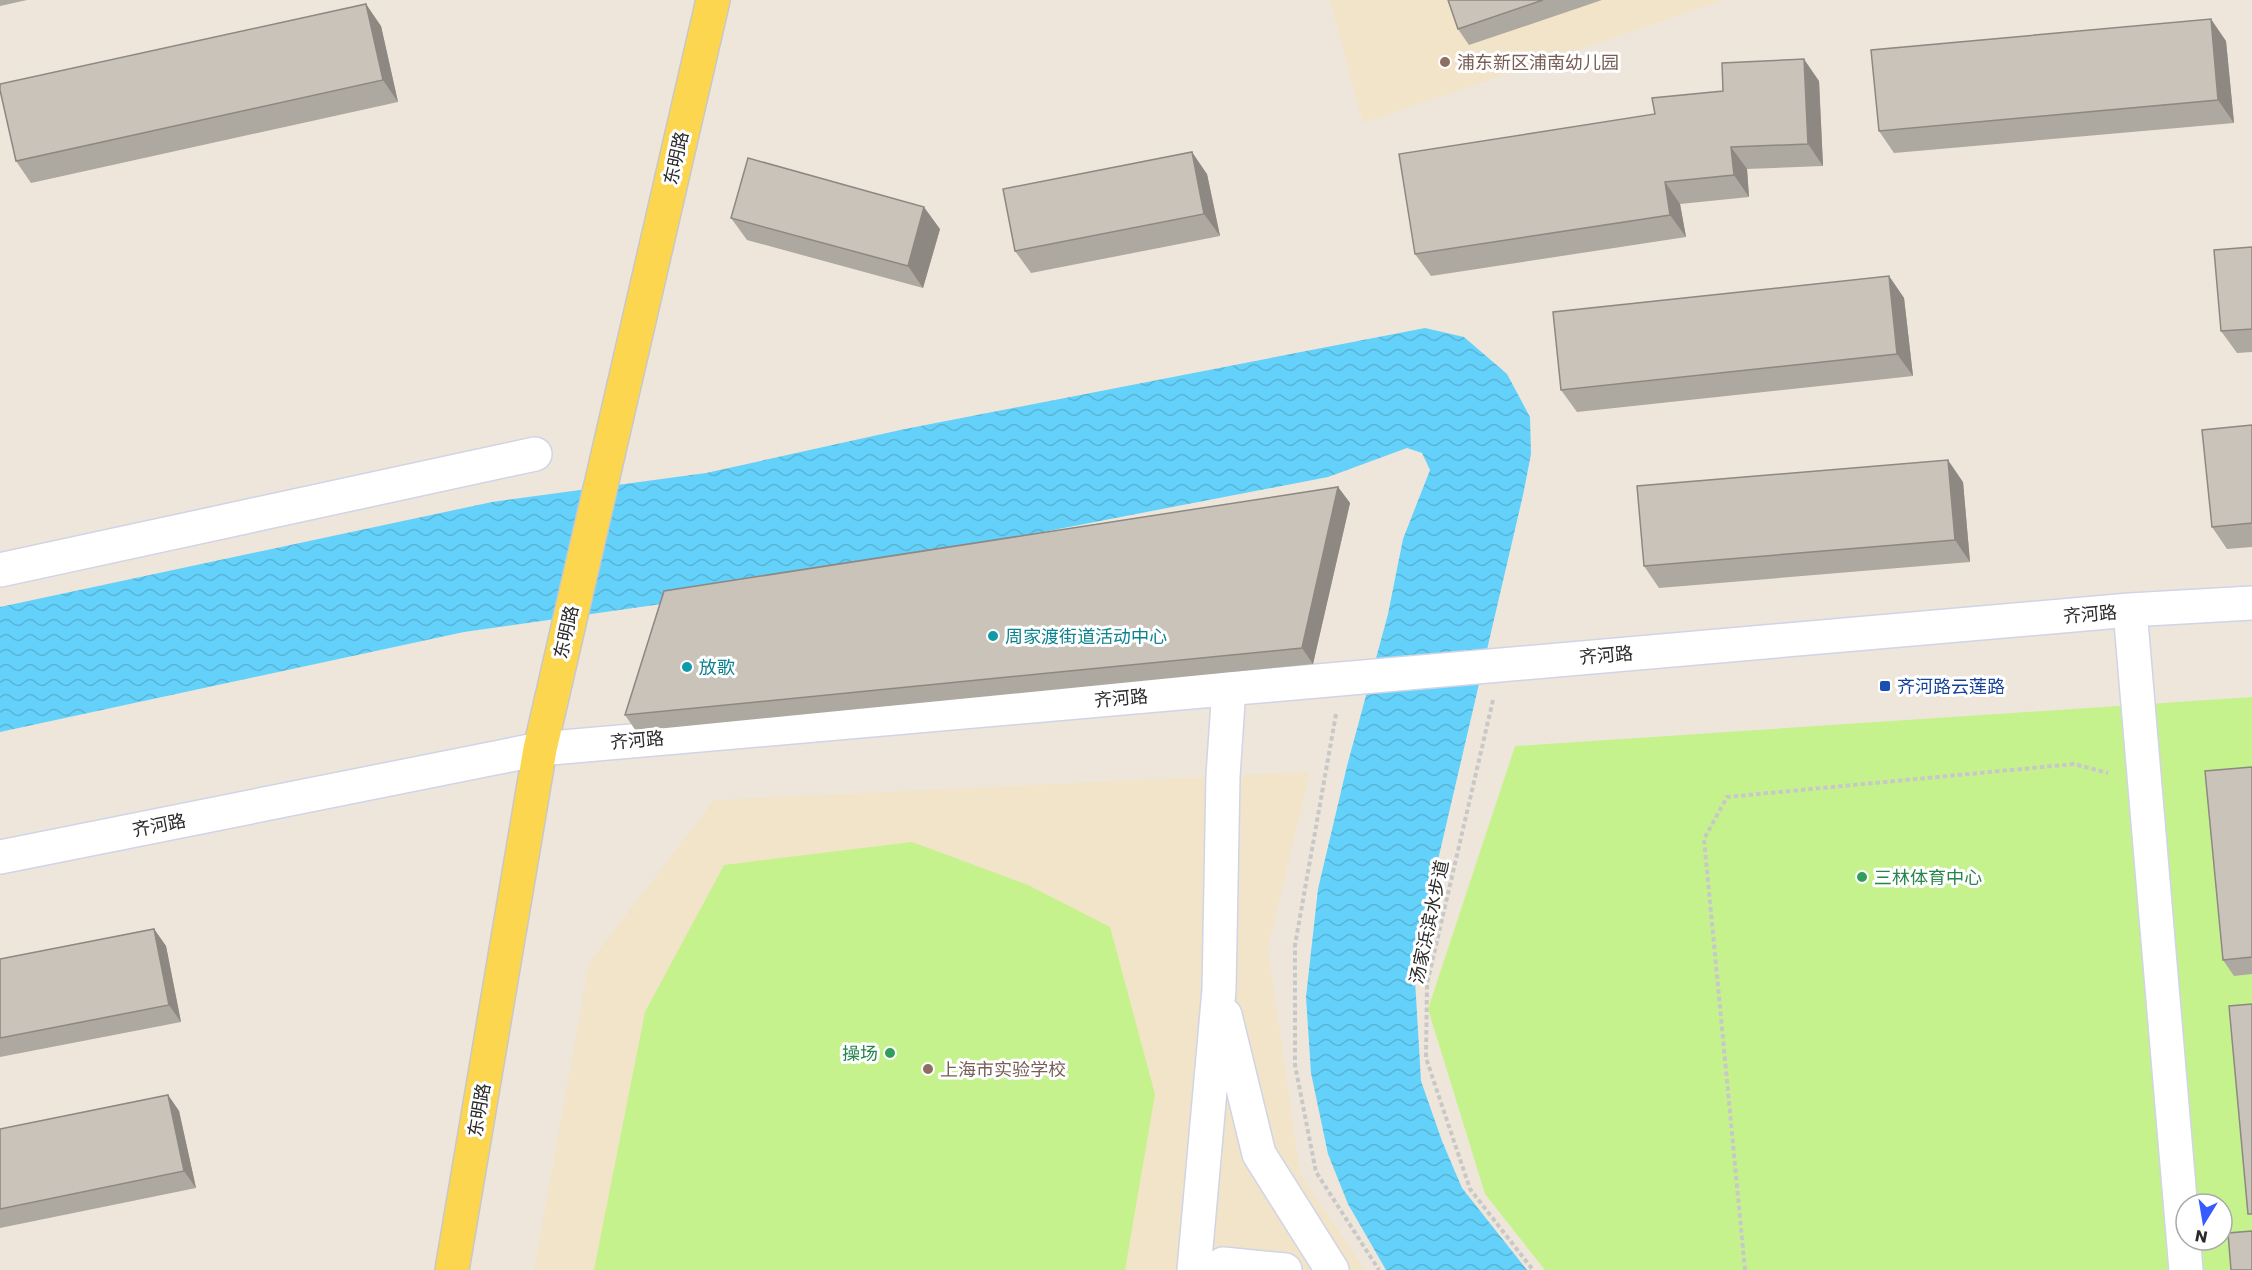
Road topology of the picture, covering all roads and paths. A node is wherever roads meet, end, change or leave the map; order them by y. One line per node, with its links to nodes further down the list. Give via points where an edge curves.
1 (713, 0): 9 (main road, 东明路)
2 (535, 454): 3 (street)
3 (0, 570)
4 (2252, 603): 5 (street, 齐河路)
5 (2130, 610): 6 (street, 齐河路); 21 (street)
6 (1501, 664): 7 (street, 齐河路); 19 (path, 汤家浜滨水步道, via 1427,984 1426,1058 1470,1189)
7 (1343, 678): 8 (street, 齐河路); 18 (path, via 1295,945 1295,1065 1316,1172)
8 (1229, 688): 9 (street, 齐河路); 12 (street, via 1223,776)
9 (540, 749): 11 (street, 齐河路); 13 (main road, 东明路)
10 (2109, 773): 20 (path, via 2074,765 1726,797 1704,839)
11 (0, 857)
12 (1219, 990): 14 (street); 17 (street, via 1259,1154)
13 (452, 1270)
14 (1194, 1270)
15 (1216, 1270): 16 (street, via 1223,1264)
16 (1286, 1270)
17 (1332, 1270)
18 (1379, 1270)
19 (1533, 1270)
20 (1745, 1270)
21 (2186, 1270)

